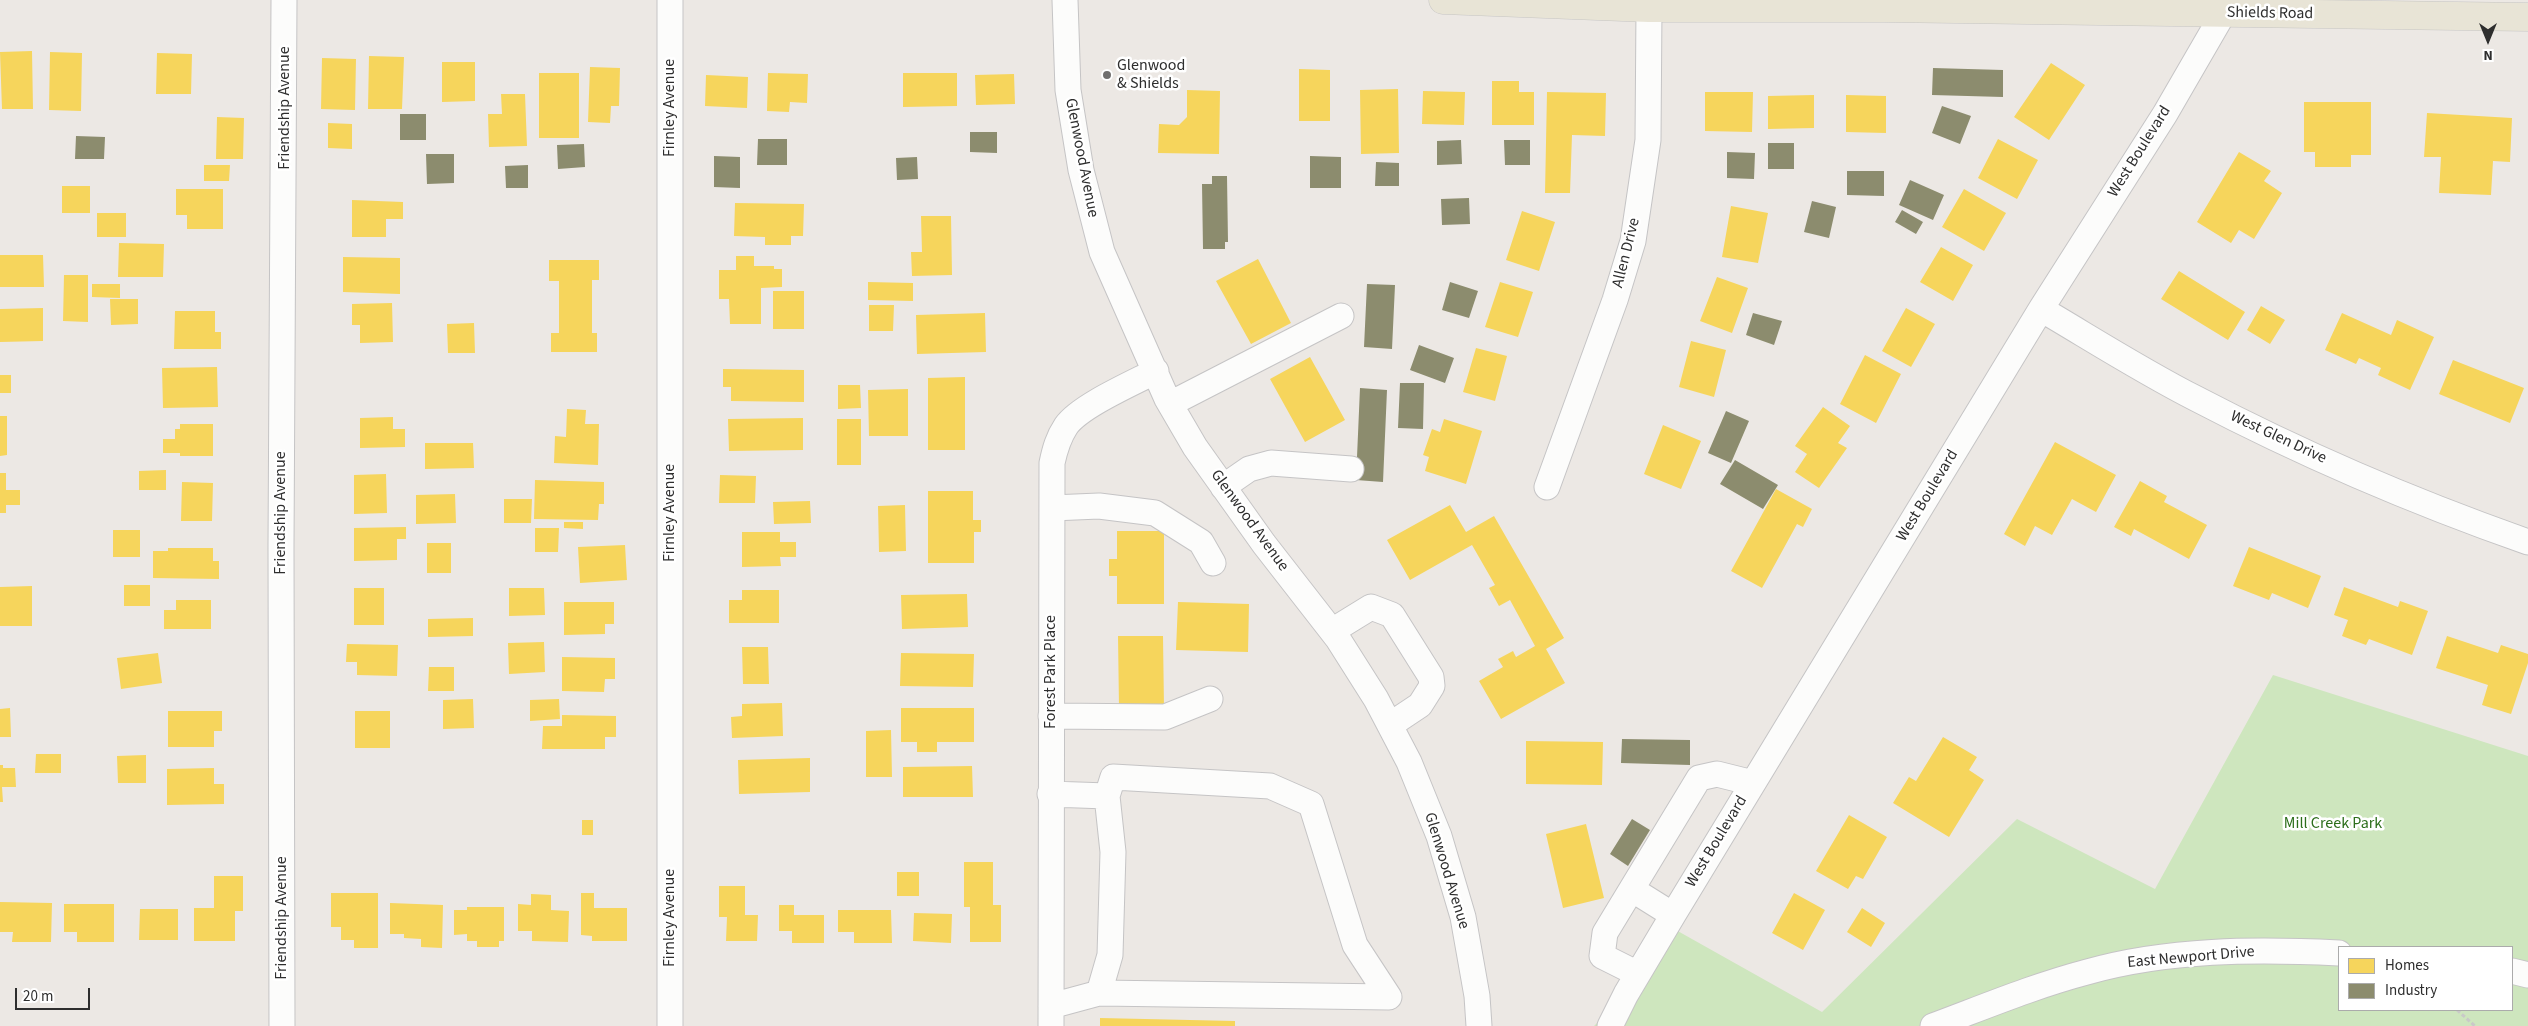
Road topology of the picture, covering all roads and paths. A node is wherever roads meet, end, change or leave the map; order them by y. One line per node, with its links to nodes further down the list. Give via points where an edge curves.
1 (284, 0): 39 (street, Friendship Avenue)
2 (670, 0): 40 (street, Firnley Avenue)
3 (1065, 0): 15 (street, Glenwood Avenue, via 1068,90 1080,170 1102,252)
4 (1443, 0): 5 (main road, Shields Road)
5 (1484, 0): 8 (main road, Shields Road)
6 (1713, 4): 7 (main road, Shields Road); 8 (main road, Shields Road)
7 (1884, 4): 9 (main road, Shields Road)
8 (1661, 5): 18 (street, Allen Drive, via 1648,140 1633,241 1615,300)
9 (2036, 5): 10 (main road, Shields Road)
10 (2132, 6): 11 (main road, Shields Road)
11 (2227, 7): 12 (main road, Shields Road); 13 (street, West Boulevard, via 2165,114)
12 (2528, 17)
13 (2041, 309): 21 (street, West Glen Drive, via 2193,398 2285,444 2453,515); 27 (street, West Boulevard)
14 (1341, 316): 16 (street)
15 (1156, 371): 16 (street, Glenwood Avenue); 20 (street, Forest Park Place, via 1082,412 1067,425 1056,443 1052,463)
16 (1170, 404): 19 (street, Glenwood Avenue)
17 (1351, 469): 19 (street, via 1271,463 1249,469)
18 (1547, 486)
19 (1223, 487): 23 (street, Glenwood Avenue)
20 (1052, 508): 22 (street, via 1099,506 1155,513 1202,542); 25 (street, Forest Park Place)
21 (2528, 542)
22 (1213, 563)
23 (1332, 631): 26 (street, Glenwood Avenue); 26 (street, via 1371,607 1385,611 1392,615 1431,677 1432,686 1420,705)
24 (1210, 699): 25 (street, via 1165,717)
25 (1051, 716): 28 (street, Forest Park Place)
26 (1390, 725): 41 (street, Glenwood Avenue, via 1439,836 1462,917 1477,996)
27 (1753, 783): 30 (street, via 1717,774 1699,778); 31 (street, West Boulevard)
28 (1050, 794): 29 (street); 38 (street, Forest Park Place)
29 (1106, 796): 36 (street, via 1113,852 1111,946); 36 (street, via 1113,777 1270,786 1312,804 1355,945 1389,997)
30 (1633, 890): 31 (street); 35 (street, via 1604,933 1602,956)
31 (1672, 915): 35 (street, West Boulevard)
32 (2338, 953): 44 (street, East Newport Drive, via 2235,952 2140,960 2088,971 2034,988)
33 (2513, 971): 34 (street)
34 (2528, 975)
35 (1632, 984): 42 (street, West Boulevard); 43 (street, West Boulevard)
36 (1099, 993): 38 (street)
37 (2458, 1011): 45 (path)
38 (1051, 1016)
39 (282, 1026)
40 (670, 1026)
41 (1479, 1026)
42 (1594, 1026)
43 (1610, 1026)
44 (1933, 1026)
45 (2475, 1026)

